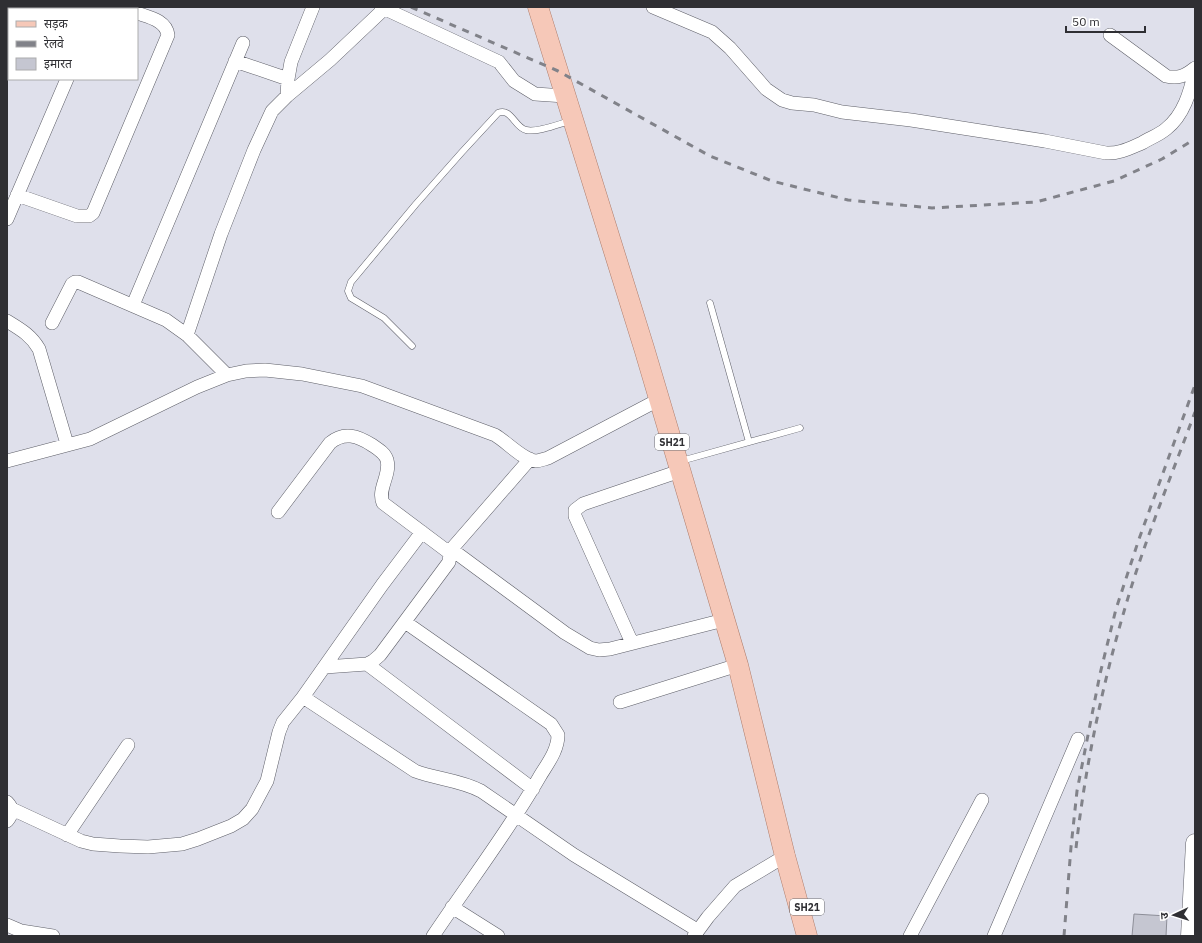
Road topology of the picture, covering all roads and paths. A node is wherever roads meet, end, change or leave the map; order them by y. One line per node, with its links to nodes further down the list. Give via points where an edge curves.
1 (313, 7): 11 (street, via 290,62)
2 (538, 7): 14 (main road, SH21)
3 (653, 7): 10 (street, via 712,32 771,93 782,100 842,112 911,120 1106,153 1139,144 1168,128 1178,118 1189,95)
4 (383, 8): 13 (street, via 330,60); 14 (street, via 498,62 514,81 535,94)
5 (138, 13): 16 (street, via 163,24 168,32 167,38 94,213 89,216 77,216)
6 (1110, 35): 9 (street, via 1166,76 1186,76)
7 (243, 43): 8 (street)
8 (235, 61): 11 (street); 19 (street)
9 (1195, 68)
10 (1195, 71)
11 (288, 79): 13 (street)
12 (67, 80): 16 (street)
13 (287, 96): 22 (street, via 272,111 256,144)
14 (565, 96): 15 (main road, SH21)
15 (572, 120): 23 (lane, via 531,131 522,129 506,112 498,113 416,204 351,282 348,291 351,298 384,318); 25 (main road, SH21)
16 (17, 195): 17 (street)
17 (7, 219)
18 (710, 303): 27 (lane)
19 (133, 305): 21 (street, via 75,282); 22 (street, via 166,320)
20 (7, 321): 28 (street, via 30,336 39,349)
21 (52, 323)
22 (187, 335): 24 (street)
23 (412, 346)
24 (227, 375): 28 (street, via 90,439); 29 (street, via 246,370 265,370 302,374 362,386 495,435)
25 (660, 399): 29 (street, via 548,458 536,461); 31 (main road, SH21)
26 (800, 428): 27 (lane)
27 (749, 442): 31 (lane)
28 (67, 444): 30 (street)
29 (530, 459): 34 (street)
30 (7, 461)
31 (679, 467): 35 (main road, SH21); 37 (street, via 583,504 575,510 575,516)
32 (278, 512): 33 (street, via 330,443 340,437 352,435 384,454 388,465 381,494 383,503)
33 (422, 532): 34 (street); 40 (street)
34 (450, 551): 36 (street, via 449,562); 37 (street, via 590,648 603,650)
35 (724, 620): 37 (street); 39 (main road, SH21)
36 (405, 622): 38 (street, via 380,655); 45 (street, via 551,724 558,735 556,748)
37 (632, 643)
38 (367, 664): 40 (street); 45 (street)
39 (738, 665): 42 (street); 51 (main road, SH21)
40 (325, 667): 41 (street)
41 (303, 697): 48 (street, via 414,771 473,787); 49 (street, via 279,732 268,781 252,809 243,819 182,844 148,847 93,844)
42 (620, 702)
43 (1078, 739): 62 (street)
44 (128, 745): 49 (street)
45 (533, 789): 48 (street)
46 (982, 800): 61 (street)
47 (9, 810): 49 (street)
48 (516, 816): 53 (street); 55 (street)
49 (67, 835)
50 (1195, 843): 63 (street)
51 (785, 856): 52 (main road, SH21); 55 (street, via 735,886)
52 (792, 880): 59 (main road, SH21); 60 (main road, SH21, via 803,894)
53 (452, 908): 57 (street); 58 (street)
54 (7, 925): 56 (street, via 21,931)
55 (695, 933)
56 (53, 936)
57 (433, 936)
58 (498, 936)
59 (807, 936)
60 (816, 936)
61 (910, 936)
62 (994, 936)
63 (1190, 936)

